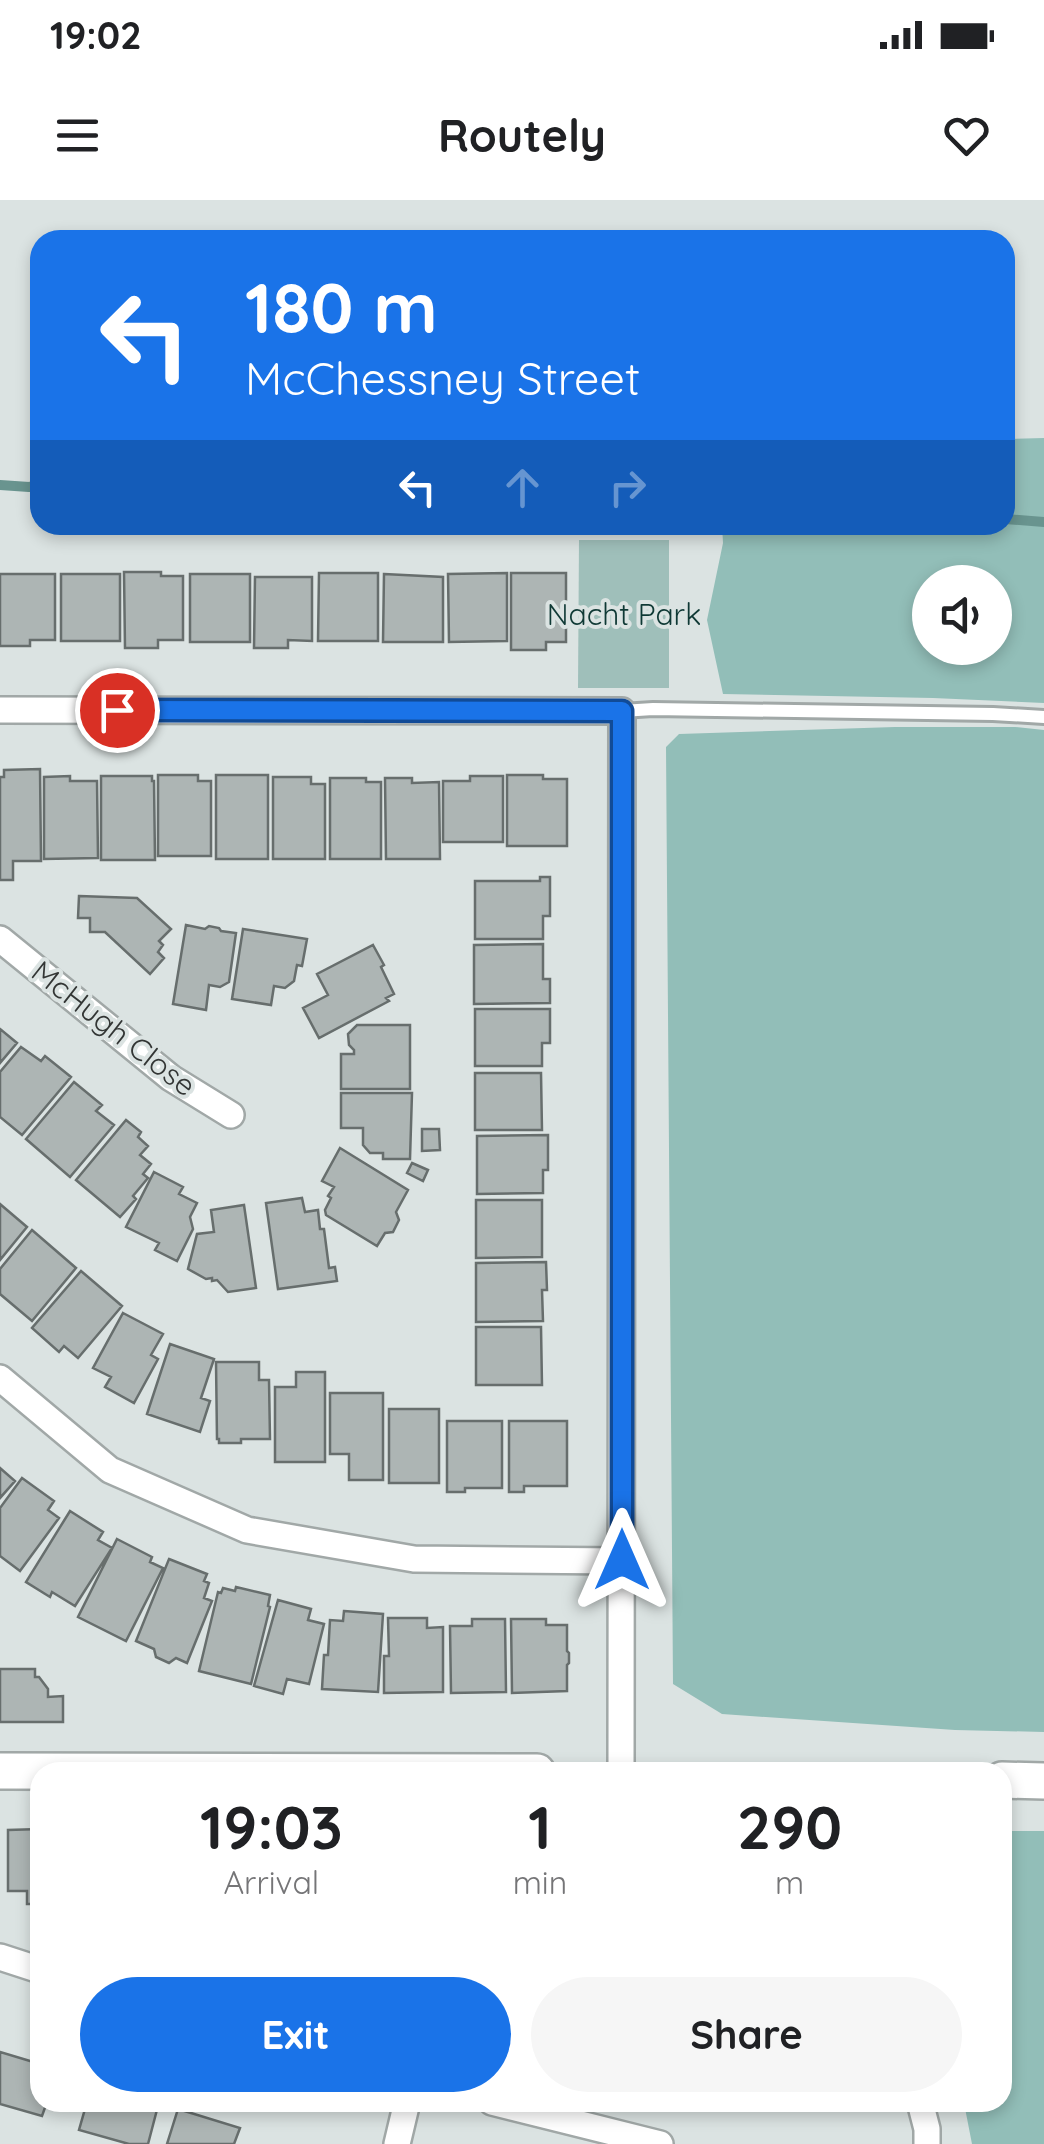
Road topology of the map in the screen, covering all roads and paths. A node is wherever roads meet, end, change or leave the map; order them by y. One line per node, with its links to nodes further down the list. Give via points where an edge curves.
1 (0, 710): 2 (street)
2 (622, 711): 3 (lane); 7 (street)
3 (1044, 717)
4 (0, 938): 5 (street, McHugh Close, via 171,1078)
5 (231, 1115)
6 (0, 1378): 7 (street, via 110,1470 247,1530 414,1559)
7 (622, 1560): 8 (street)
8 (622, 1762)
9 (0, 1771): 10 (main road)
10 (30, 1771)
11 (1012, 1780): 12 (main road)
12 (1044, 1781)
13 (0, 1958): 14 (street)
14 (30, 1967)
15 (405, 2112): 18 (street)
16 (532, 2112): 19 (street)
17 (923, 2112): 20 (street)
18 (397, 2144)
19 (660, 2144)
20 (927, 2144)

